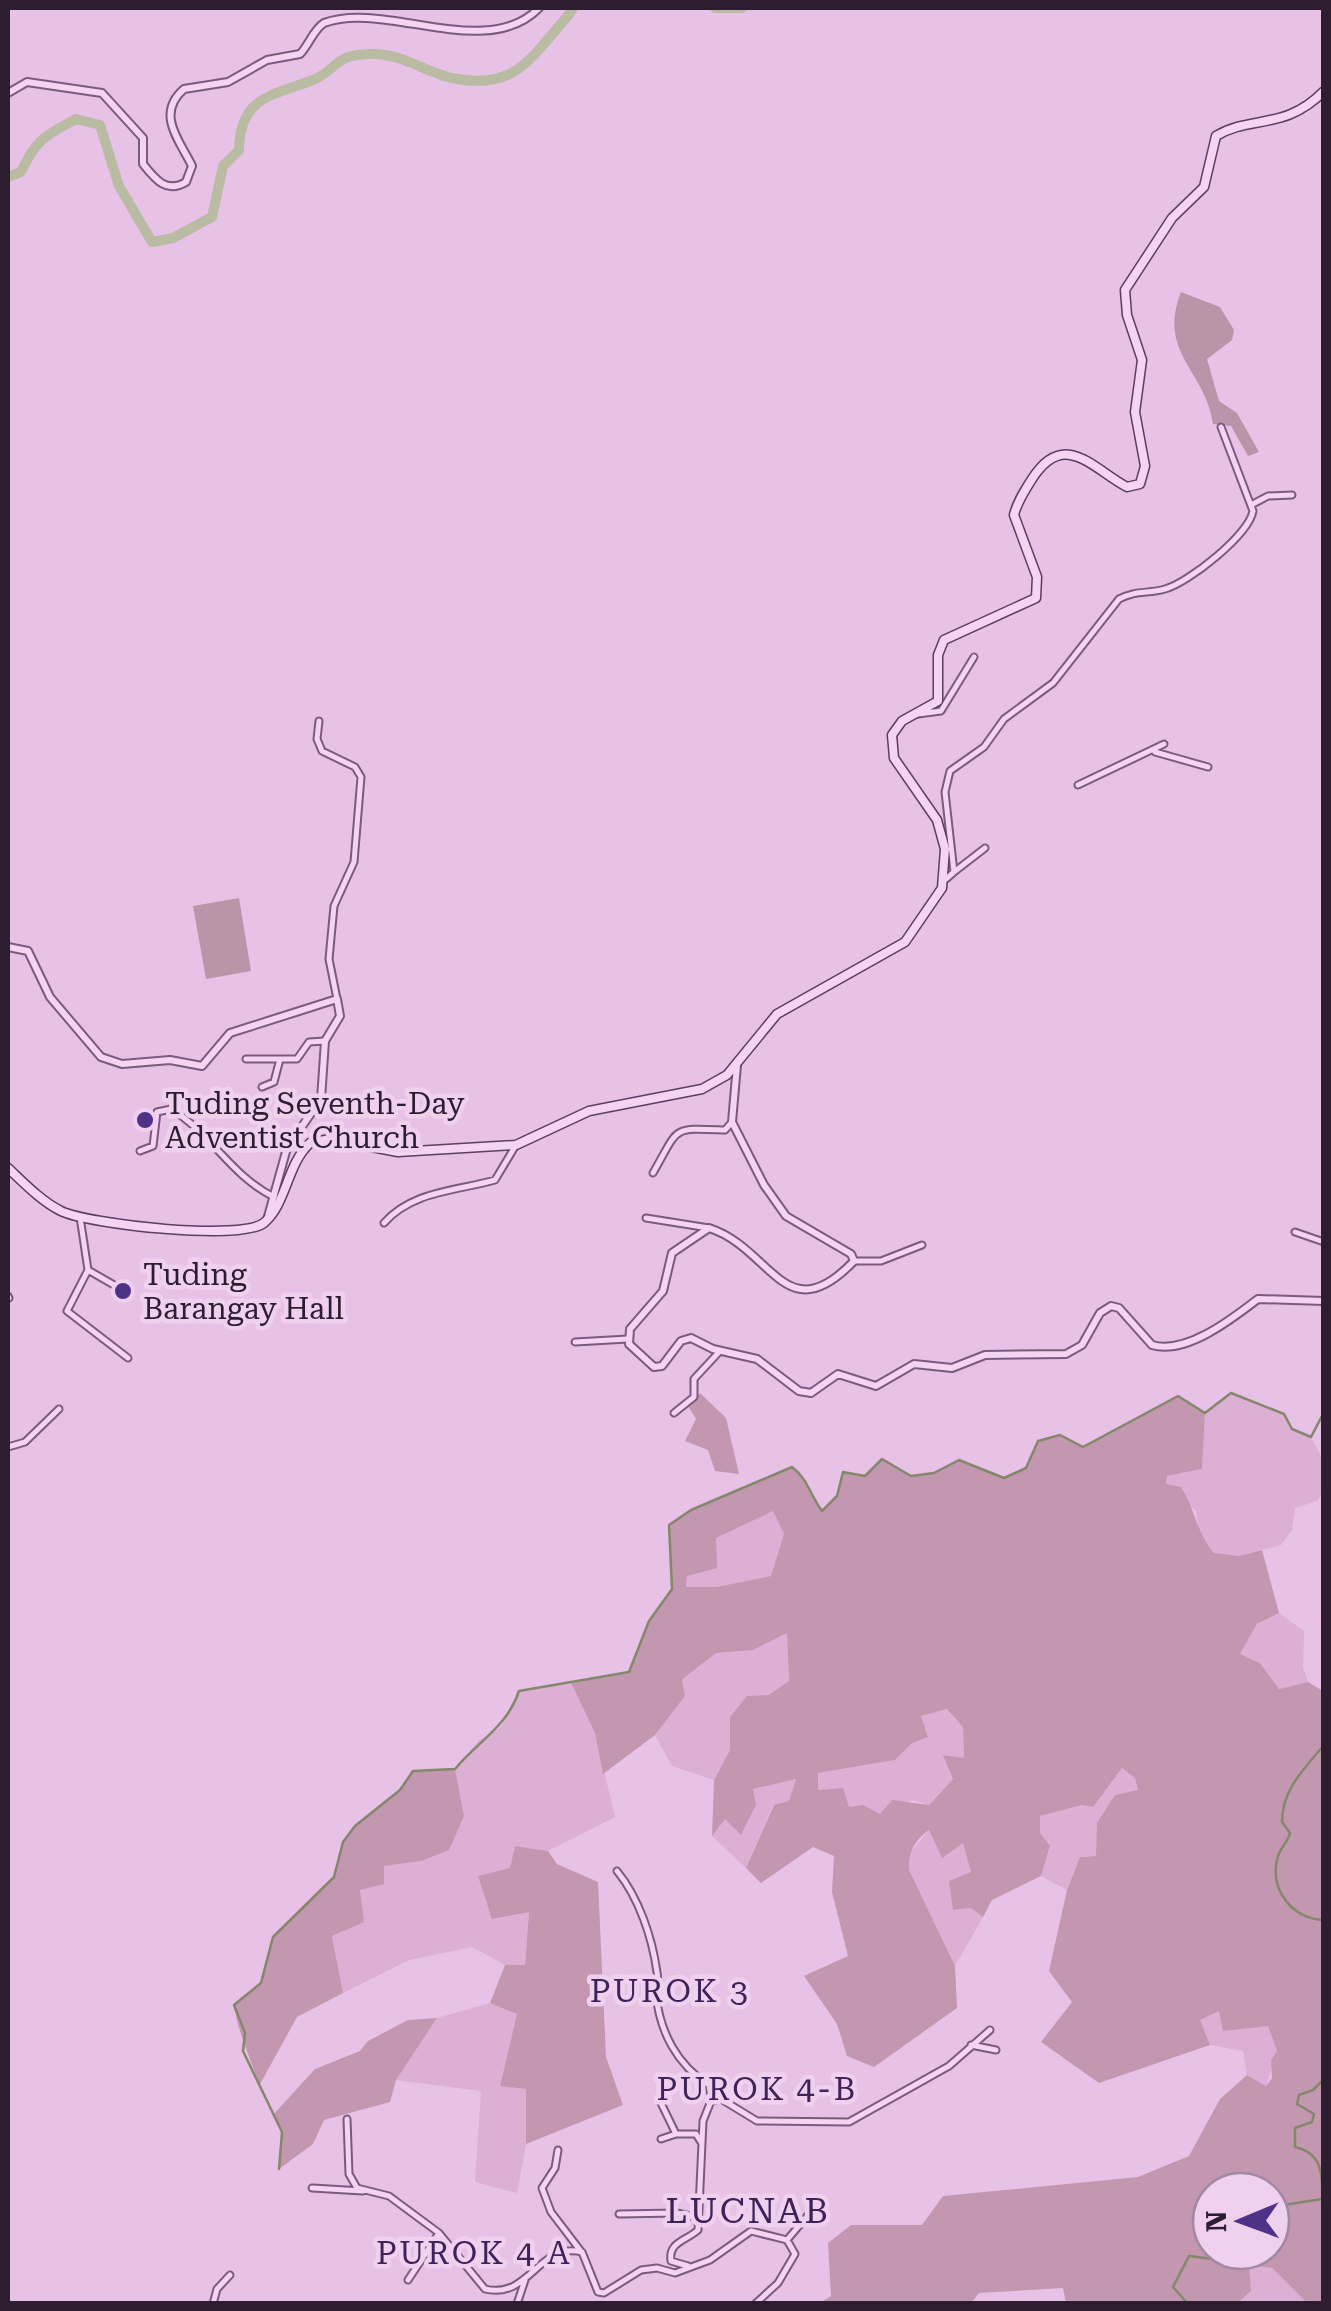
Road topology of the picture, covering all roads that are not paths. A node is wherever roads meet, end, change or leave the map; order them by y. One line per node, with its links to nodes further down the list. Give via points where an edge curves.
1 (539, 8): 3 (street, via 487,27 456,28 402,14 347,16 322,24 300,54 267,60 228,82 184,89 171,128 192,166 186,182 175,188 142,164 142,138 102,93 27,82)
2 (1324, 91): 8 (main road, via 1276,121 1225,131 1213,140 1204,187 1172,218 1126,290 1142,360 1134,412 1144,477 1128,488 1084,458 1060,454 1046,461 1014,515 1037,578 1036,598 944,640 938,655 941,695)
3 (8, 93)
4 (1221, 427): 6 (street)
5 (1292, 495): 6 (street)
6 (1251, 505): 15 (street, via 1250,523 1231,545 1167,589 1119,600 1052,683 950,771)
7 (974, 657): 8 (street, via 942,711)
8 (915, 714): 15 (main road, via 897,727 892,750 937,820)
9 (319, 721): 17 (street, via 322,752 355,767 361,777 354,862 334,906 329,959)
10 (1164, 744): 11 (street)
11 (1152, 751): 12 (street); 13 (street)
12 (1208, 767)
13 (1078, 785)
14 (984, 848): 15 (street)
15 (950, 875): 21 (main road, via 905,942 778,1014)
16 (8, 947): 17 (street, via 28,951 50,996 92,1048 122,1064 170,1060 202,1066 230,1033)
17 (338, 998): 18 (street, via 340,1016)
18 (325, 1041): 20 (street, via 309,1042 297,1059); 28 (street, via 321,1099 287,1148)
19 (246, 1059): 20 (street)
20 (280, 1059): 22 (street, via 274,1082)
21 (736, 1065): 23 (street); 24 (main road, via 702,1089 589,1111)
22 (262, 1087)
23 (732, 1122): 27 (street, via 725,1130 682,1129); 37 (street, via 786,1216)
24 (516, 1145): 31 (main road, via 398,1152 318,1140 303,1150); 32 (street, via 495,1180 430,1195 400,1207)
25 (140, 1151): 28 (street, via 153,1146 159,1110 170,1109 217,1147 242,1178)
26 (8, 1168): 29 (main road, via 46,1202)
27 (653, 1173)
28 (274, 1197): 31 (street)
29 (80, 1217): 31 (main road, via 218,1232); 38 (street)
30 (646, 1218): 33 (street)
31 (267, 1221)
32 (384, 1223)
33 (709, 1228): 37 (street, via 746,1247 795,1291 822,1288); 41 (street, via 672,1253 664,1291)
34 (1295, 1232): 35 (street)
35 (1324, 1242)
36 (922, 1245): 37 (street, via 881,1261)
37 (854, 1261)
38 (88, 1270): 39 (street); 44 (street, via 67,1311)
39 (114, 1285)
40 (1324, 1301): 43 (street, via 1258,1299 1229,1322 1158,1347 1111,1306 1082,1345 1066,1354 984,1355 952,1368 914,1364 876,1386 838,1374 811,1394 757,1359)
41 (628, 1340): 42 (street); 43 (street, via 638,1356 659,1368 680,1341 691,1338)
42 (575, 1342)
43 (720, 1351): 46 (street, via 694,1378 694,1398)
44 (128, 1358)
45 (59, 1409): 47 (street, via 25,1442)
46 (674, 1413)
47 (8, 1447)
48 (617, 1871): 52 (street, via 648,1932 665,2037 689,2072 709,2084)
49 (990, 2030): 50 (street)
50 (971, 2045): 51 (street); 52 (street, via 949,2066 849,2122 756,2121 722,2098)
51 (996, 2050)
52 (712, 2100): 58 (street, via 703,2122)
53 (661, 2103): 55 (street)
54 (347, 2119): 60 (street, via 350,2174)
55 (676, 2134): 56 (street); 58 (street, via 696,2134)
56 (661, 2139)
57 (558, 2150): 66 (street, via 542,2188 551,2212)
58 (704, 2150): 63 (street)
59 (312, 2188): 60 (street)
60 (366, 2191): 64 (street, via 389,2196)
61 (619, 2214): 63 (street)
62 (808, 2214): 65 (street)
63 (698, 2218): 67 (street, via 698,2230 670,2254 671,2261)
64 (439, 2233): 69 (street); 70 (street, via 485,2289)
65 (786, 2240): 67 (street, via 745,2232); 73 (street, via 795,2254)
66 (582, 2252): 67 (street, via 604,2293 640,2270 675,2273); 70 (street, via 553,2252)
67 (691, 2266)
68 (230, 2274): 71 (street)
69 (408, 2280)
70 (525, 2280): 72 (street)
71 (213, 2304)
72 (517, 2304)
73 (756, 2304)

